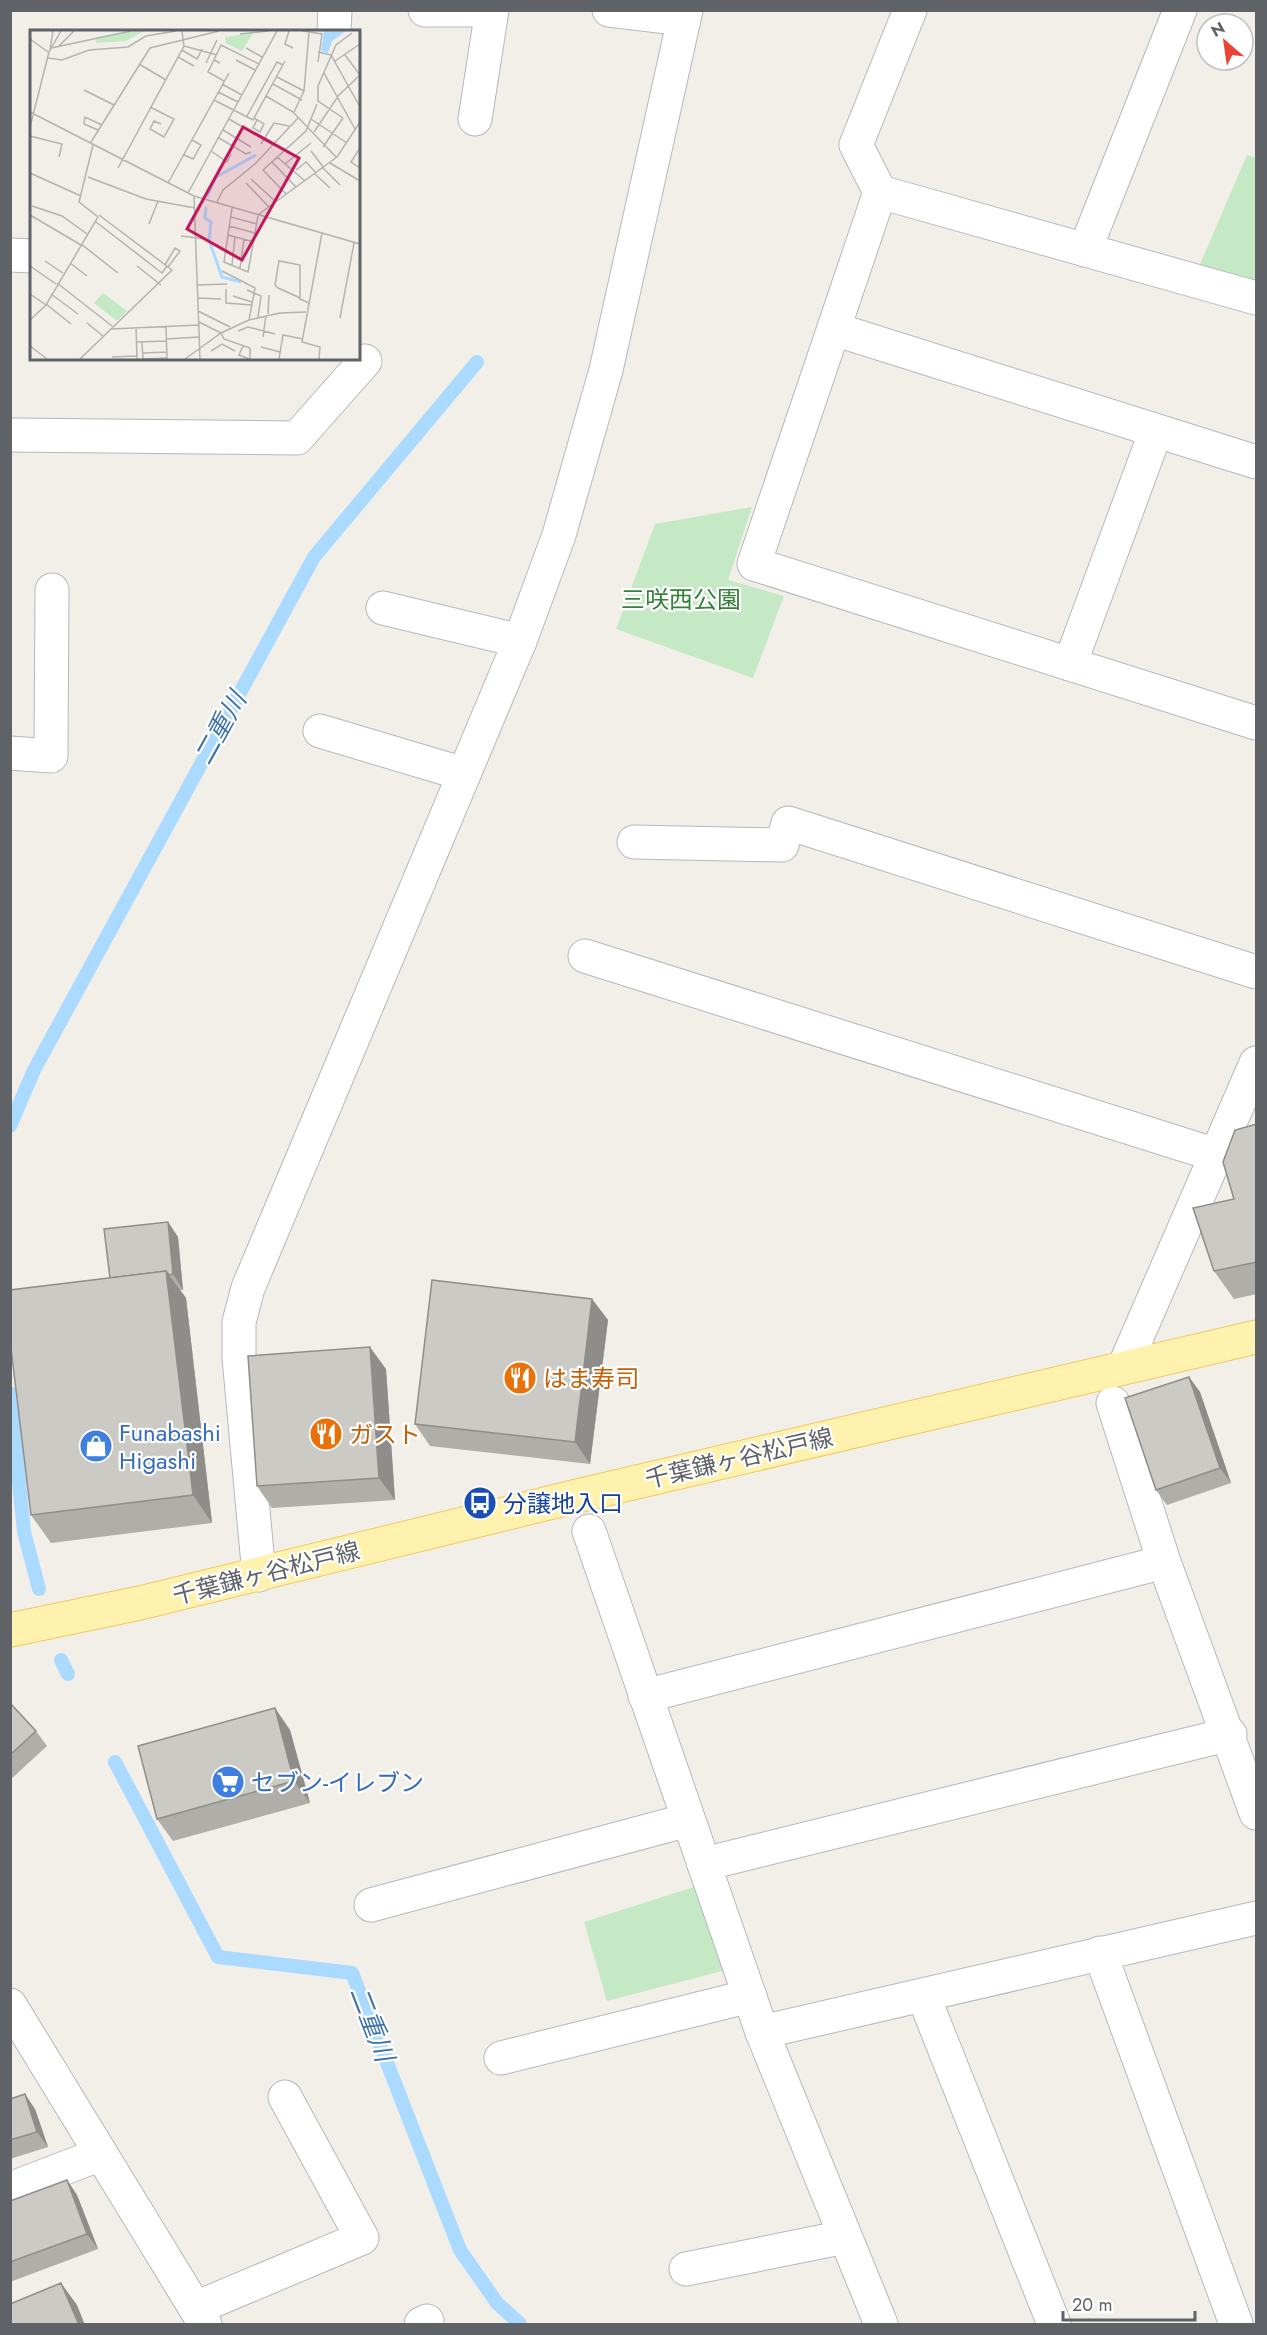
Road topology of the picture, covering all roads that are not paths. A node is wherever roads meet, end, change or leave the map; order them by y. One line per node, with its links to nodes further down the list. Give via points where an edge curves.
1 (335, 10): 9 (street)
2 (425, 10): 3 (street)
3 (480, 10)
4 (492, 10): 10 (street)
5 (609, 10): 8 (street)
6 (910, 10): 11 (street, via 856,145)
7 (1180, 10): 12 (street)
8 (685, 15): 23 (street, via 606,370 558,535)
9 (334, 30)
10 (475, 119)
11 (880, 192): 12 (street); 16 (street)
12 (1085, 250): 15 (street)
13 (10, 255): 14 (street)
14 (30, 256)
15 (1257, 298)
16 (834, 329): 18 (street); 24 (street, via 754,564)
17 (365, 361): 19 (street, via 297,438)
18 (1156, 431): 20 (street); 24 (street)
19 (10, 435)
20 (1257, 462)
21 (52, 590): 27 (street, via 51,756)
22 (383, 608): 23 (street)
23 (520, 641): 28 (street)
24 (1070, 664): 25 (street)
25 (1257, 723)
26 (320, 731): 28 (street)
27 (10, 753)
28 (464, 774): 39 (street, via 248,1288 239,1322)
29 (634, 842): 31 (street, via 782,845 788,823)
30 (585, 956): 33 (street)
31 (1257, 972)
32 (1257, 1063): 33 (street)
33 (1216, 1155): 35 (street)
34 (1257, 1337): 35 (main road, 千葉鎌ヶ谷松戸線)
35 (1124, 1367): 39 (main road, 千葉鎌ヶ谷松戸線)
36 (1113, 1403): 38 (street)
37 (589, 1531): 41 (street)
38 (1164, 1562): 41 (street); 42 (street)
39 (259, 1575): 40 (main road, 千葉鎌ヶ谷松戸線)
40 (36, 1625)
41 (645, 1696): 44 (street)
42 (1230, 1734): 43 (street); 45 (street)
43 (1257, 1813)
44 (688, 1820): 45 (street); 46 (street)
45 (704, 1864): 50 (street)
46 (371, 1905)
47 (1257, 1918): 48 (street)
48 (1100, 1953): 49 (street); 62 (street)
49 (923, 1995): 52 (street); 61 (street)
50 (750, 1996): 52 (street); 53 (street)
51 (10, 2005): 55 (street)
52 (762, 2032): 57 (street)
53 (501, 2058)
54 (285, 2097): 59 (street, via 362,2238)
55 (101, 2154): 56 (street); 59 (street)
56 (10, 2189)
57 (845, 2237): 58 (street); 60 (street)
58 (686, 2269)
59 (201, 2316)
60 (881, 2325)
61 (1054, 2325)
62 (1236, 2325)

